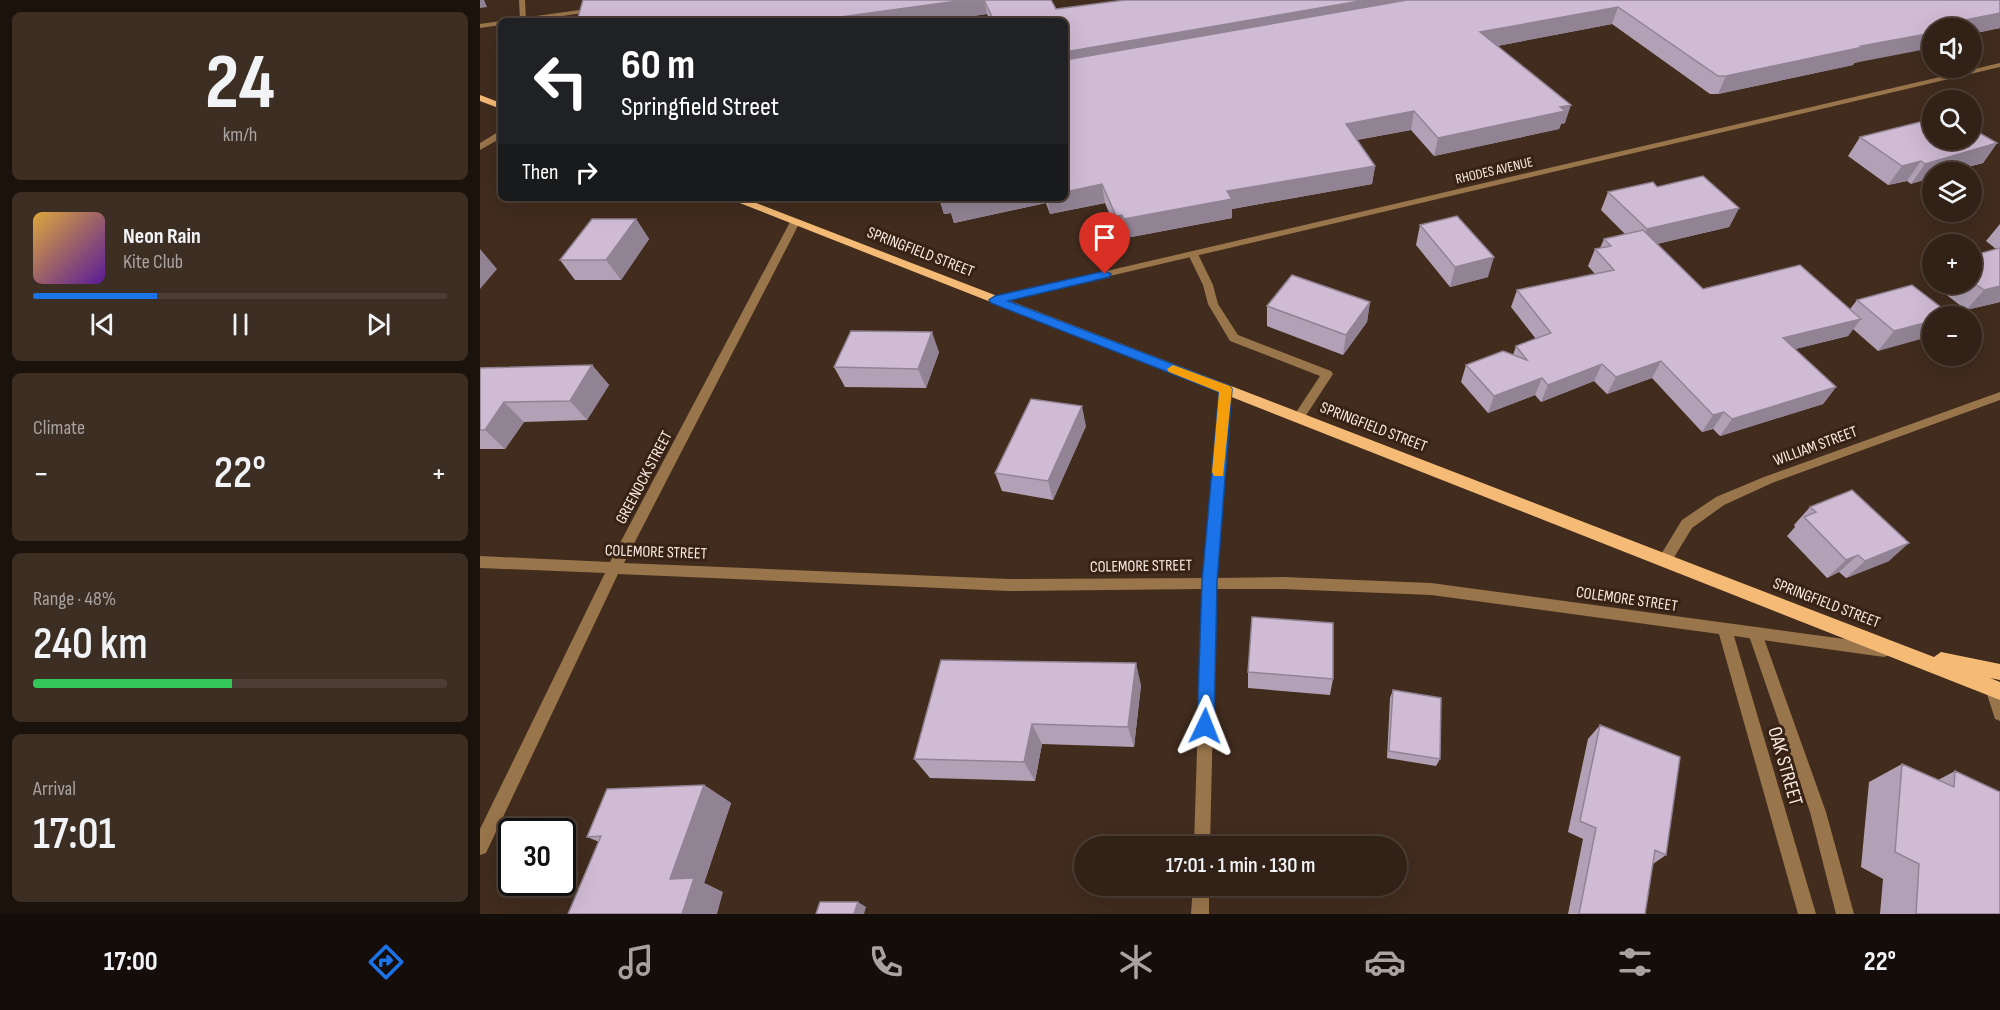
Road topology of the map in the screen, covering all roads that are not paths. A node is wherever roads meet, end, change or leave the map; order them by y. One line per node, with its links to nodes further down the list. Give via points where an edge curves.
1 (522, 0): 3 (street)
2 (605, 8): 4 (street)
3 (523, 18)
4 (537, 18)
5 (498, 23): 6 (street)
6 (480, 26)
7 (2000, 65): 14 (street, RHODES AVENUE)
8 (480, 98): 9 (main road)
9 (498, 105)
10 (498, 136): 11 (street)
11 (480, 147)
12 (742, 201): 13 (main road, SPRINGFIELD STREET)
13 (795, 222): 15 (main road, SPRINGFIELD STREET); 21 (street, GREENOCK STREET)
14 (1193, 254): 15 (street, RHODES AVENUE); 18 (street, via 1213,304 1234,338 1327,374)
15 (995, 300): 16 (main road, SPRINGFIELD STREET)
16 (1226, 389): 18 (main road, SPRINGFIELD STREET); 22 (street)
17 (2000, 396): 19 (street, WILLIAM STREET, via 1720,501 1688,524)
18 (1299, 417): 19 (main road, SPRINGFIELD STREET)
19 (1665, 560): 25 (main road, SPRINGFIELD STREET)
20 (480, 562): 21 (street, COLEMORE STREET)
21 (614, 567): 22 (street, COLEMORE STREET, via 1009,585); 29 (street, GREENOCK STREET)
22 (1209, 582): 23 (street, COLEMORE STREET, via 1431,589); 28 (street)
23 (1725, 629): 24 (street, COLEMORE STREET); 32 (street, OAK STREET)
24 (1755, 633): 25 (street, COLEMORE STREET); 33 (street, via 1818,812)
25 (1906, 653): 26 (main road, SPRINGFIELD STREET)
26 (1997, 684): 27 (street)
27 (2000, 714)
28 (1202, 836)
29 (480, 847)
30 (1201, 896): 31 (street)
31 (1200, 914)
32 (1807, 914)
33 (1845, 914)

